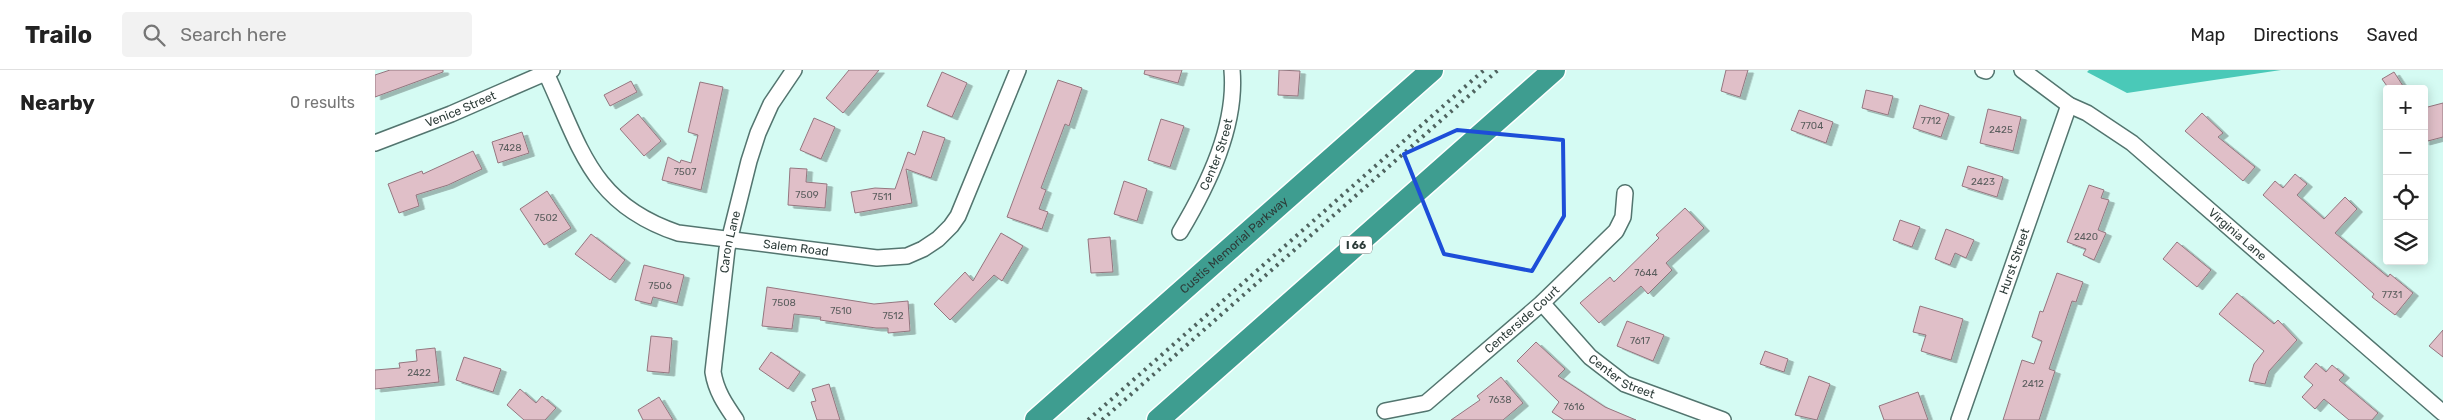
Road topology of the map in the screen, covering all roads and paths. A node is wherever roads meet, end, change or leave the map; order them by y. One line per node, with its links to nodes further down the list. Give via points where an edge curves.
1 (794, 70): 12 (street, Caron Lane, via 771,104 758,133)
2 (1018, 70): 12 (street, Salem Road, via 958,216 938,239 923,249 907,256 877,258)
3 (1232, 70): 11 (street, Center Street, via 1232,98 1215,162 1201,196)
4 (1432, 70): 17 (highway, Custis Memorial Parkway)
5 (1554, 70): 18 (highway, I 66)
6 (2021, 70): 8 (street, Virginia Lane)
7 (549, 71): 9 (street, Venice Street); 12 (street, Salem Road, via 589,165 619,203 655,225)
8 (2069, 104): 15 (street, Virginia Lane, via 2145,154); 20 (street, Hurst Street)
9 (375, 144)
10 (1625, 193): 13 (street, Centerside Court, via 1623,217 1616,232)
11 (1180, 232)
12 (731, 240): 16 (street, Caron Lane, via 727,249 713,372 721,399)
13 (1542, 303): 14 (street, Centerside Court, via 1426,403); 19 (street, Center Street, via 1590,357 1625,384)
14 (1385, 410)
15 (2443, 413)
16 (736, 420)
17 (1036, 420)
18 (1158, 420)
19 (1723, 420)
20 (1959, 420)

